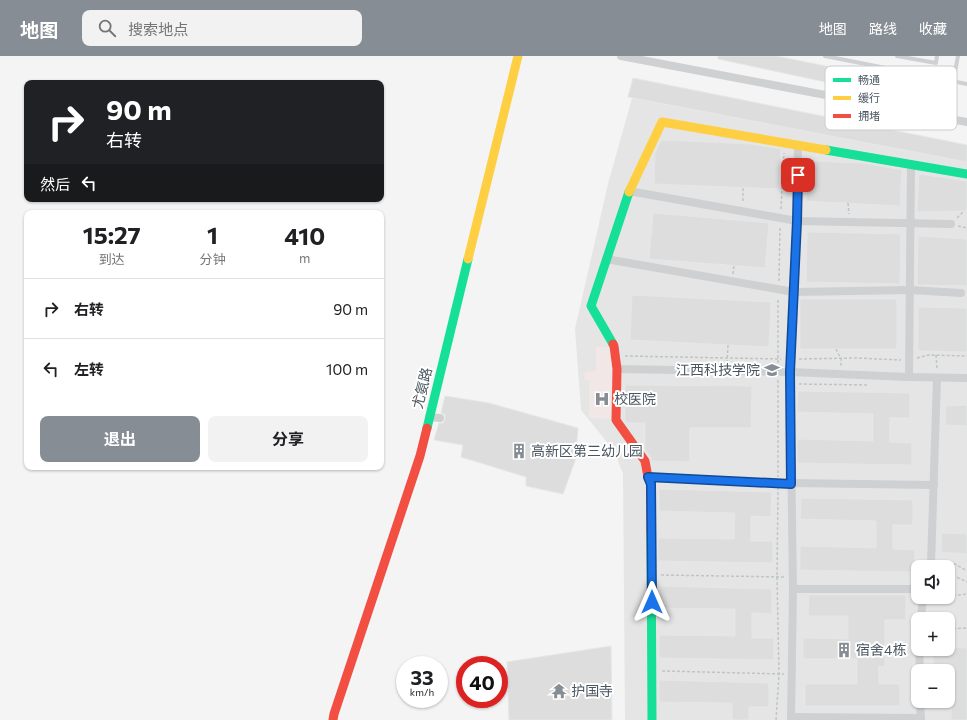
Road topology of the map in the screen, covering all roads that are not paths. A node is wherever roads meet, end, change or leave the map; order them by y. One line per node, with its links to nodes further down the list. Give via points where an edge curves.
1 (518, 56): 30 (street, 尤氨路)
2 (621, 56): 11 (street)
3 (825, 56): 7 (lane)
4 (897, 56): 5 (lane, via 936,63)
5 (937, 56)
6 (958, 56): 8 (lane)
7 (874, 66)
8 (956, 66)
9 (957, 83): 10 (lane)
10 (967, 84)
11 (825, 95)
12 (957, 120): 13 (street)
13 (967, 122)
14 (798, 145): 15 (street); 17 (street, via 662,122); 18 (street)
15 (911, 164): 16 (street); 19 (street)
16 (967, 174)
17 (629, 191): 18 (street); 21 (street)
18 (797, 221): 19 (street); 23 (street)
19 (910, 223): 20 (street); 22 (street)
20 (951, 224)
21 (606, 259): 23 (street); 25 (street, via 591,306 614,346)
22 (910, 290): 23 (street); 24 (street); 27 (street)
23 (794, 292): 26 (street)
24 (961, 293)
25 (617, 369): 26 (street); 32 (street, via 616,420 645,461)
26 (790, 372): 27 (street); 33 (street)
27 (909, 378): 28 (street)
28 (938, 378): 29 (street); 34 (street)
29 (967, 378)
30 (429, 417): 31 (street); 41 (street, 尤氨路, via 420,456)
31 (440, 418)
32 (648, 477): 33 (lane); 42 (street, via 651,484)
33 (791, 484): 34 (street); 36 (street)
34 (934, 485): 35 (street)
35 (930, 560)
36 (793, 588): 37 (street); 39 (street)
37 (911, 589)
38 (920, 708): 40 (street)
39 (791, 719): 40 (street)
40 (921, 719)
41 (333, 720)
42 (652, 720)

